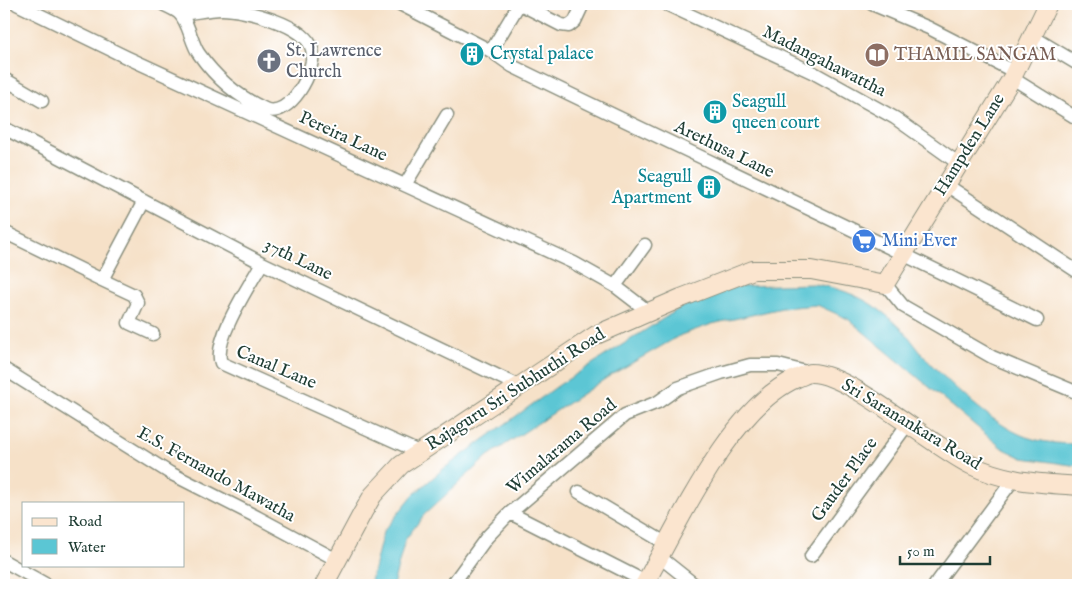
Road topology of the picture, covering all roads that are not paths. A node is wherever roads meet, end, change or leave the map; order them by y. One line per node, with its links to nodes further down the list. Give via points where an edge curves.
1 (17, 4): 20 (street, Pereira Lane)
2 (162, 4): 8 (street)
3 (400, 4): 10 (street, Arethusa Lane)
4 (583, 4): 10 (street, via 569,26 522,4 518,6)
5 (666, 4): 18 (street, Madangahawattha, via 820,77 895,118)
6 (872, 4): 12 (street, via 929,28)
7 (1048, 4): 9 (street, Hampden Lane)
8 (181, 14): 8 (street, via 198,53 222,82 241,97 268,110 278,109 297,96 310,74 312,50 308,40 283,24 223,9)
9 (1033, 37): 11 (street); 12 (street, Hampden Lane)
10 (491, 51): 24 (street, Arethusa Lane, via 512,66)
11 (1078, 64)
12 (1014, 75): 16 (street); 18 (street, Hampden Lane)
13 (4, 79): 14 (street)
14 (42, 101)
15 (448, 115): 20 (street)
16 (1078, 119)
17 (4, 128): 21 (street, 37th Lane)
18 (958, 163): 19 (street, Hampden Lane)
19 (945, 184): 24 (street, Hampden Lane); 26 (street)
20 (405, 185): 29 (street, Pereira Lane, via 574,263)
21 (144, 201): 25 (street, 37th Lane); 27 (street)
22 (4, 232): 27 (street)
23 (645, 245): 29 (street)
24 (903, 253): 28 (street, Hampden Lane); 31 (street, Arethusa Lane)
25 (262, 263): 35 (street, 37th Lane); 38 (street, Canal Lane, via 223,337 218,356 221,363)
26 (1078, 272)
27 (102, 280): 32 (street, via 134,295 138,303 130,323)
28 (885, 284): 30 (street, Rajaguru Sri Subhuthi Road, via 811,270 753,270); 36 (street, via 903,306 992,357)
29 (615, 286): 30 (street, Pereira Lane)
30 (649, 312): 35 (street, Rajaguru Sri Subhuthi Road, via 596,335)
31 (1037, 320)
32 (153, 334)
33 (4, 369): 46 (street, E.S. Fernando Mawatha, via 163,469)
34 (810, 373): 37 (street, Sri Saranankara Road, via 832,378 860,392); 42 (street, Wimalarama Road, via 778,365 750,365 678,388 658,402 625,415); 43 (street, via 780,385 747,416 718,452)
35 (519, 386): 38 (street, Rajaguru Sri Subhuthi Road)
36 (1078, 393)
37 (907, 425): 39 (street, Sri Saranankara Road, via 971,466); 44 (street, Gauder Place)
38 (419, 452): 46 (street, Rajaguru Sri Subhuthi Road, via 373,495)
39 (1013, 480): 40 (street, Sri Saranankara Road); 52 (street)
40 (1078, 486)
41 (580, 492): 43 (street)
42 (510, 513): 47 (street); 50 (street, Wimalarama Road, via 487,537)
43 (664, 551): 47 (street); 51 (street)
44 (811, 556)
45 (4, 560): 48 (street)
46 (337, 560): 49 (street, Rajaguru Sri Subhuthi Road)
47 (645, 584)
48 (47, 585)
49 (324, 585)
50 (452, 585)
51 (695, 585)
52 (935, 585)

